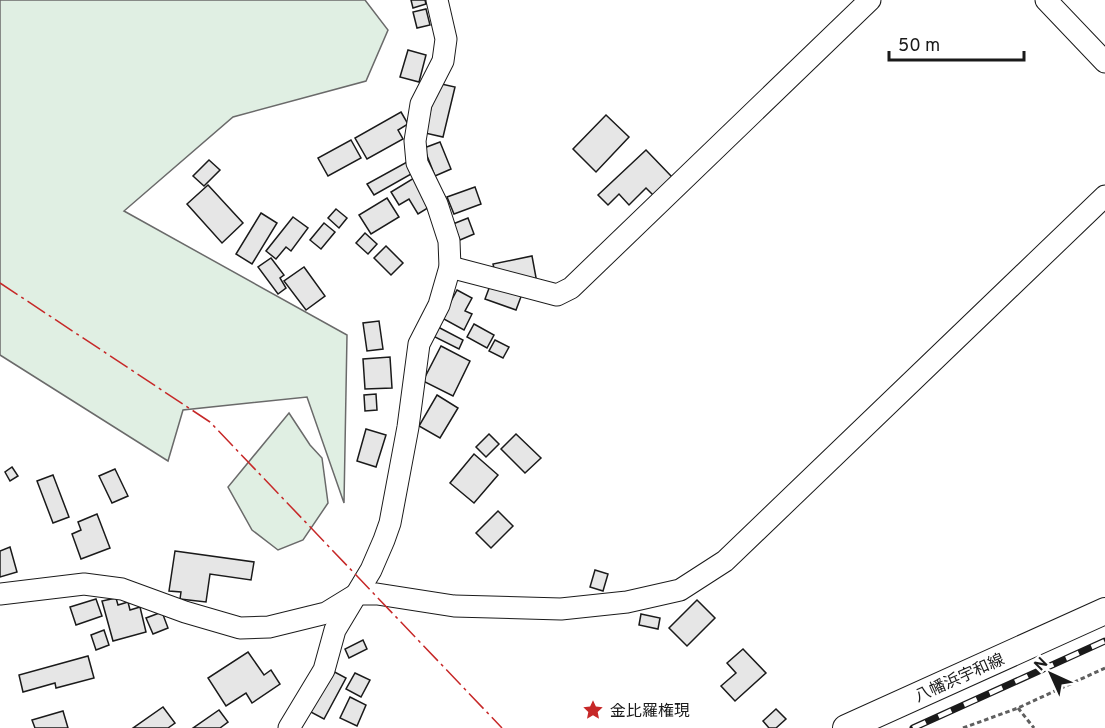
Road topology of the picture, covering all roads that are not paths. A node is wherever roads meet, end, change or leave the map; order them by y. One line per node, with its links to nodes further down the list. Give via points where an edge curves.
1 (437, 0): 6 (street, via 446,39 442,61 420,104 415,141 417,163 449,241)
2 (870, 0): 6 (street, via 571,288 557,295)
3 (1046, 0): 4 (street)
4 (1105, 62)
5 (1105, 196): 8 (street, via 725,561 680,590 627,602 561,609 454,606)
6 (450, 267): 8 (street, via 439,306 419,344 390,523)
7 (0, 594): 8 (street, via 84,584 122,589 240,628 269,627 326,613)
8 (357, 594): 10 (street, via 335,630 324,670)
9 (1105, 611): 11 (main road, 八幡浜宇和線)
10 (289, 728)
11 (846, 728)

